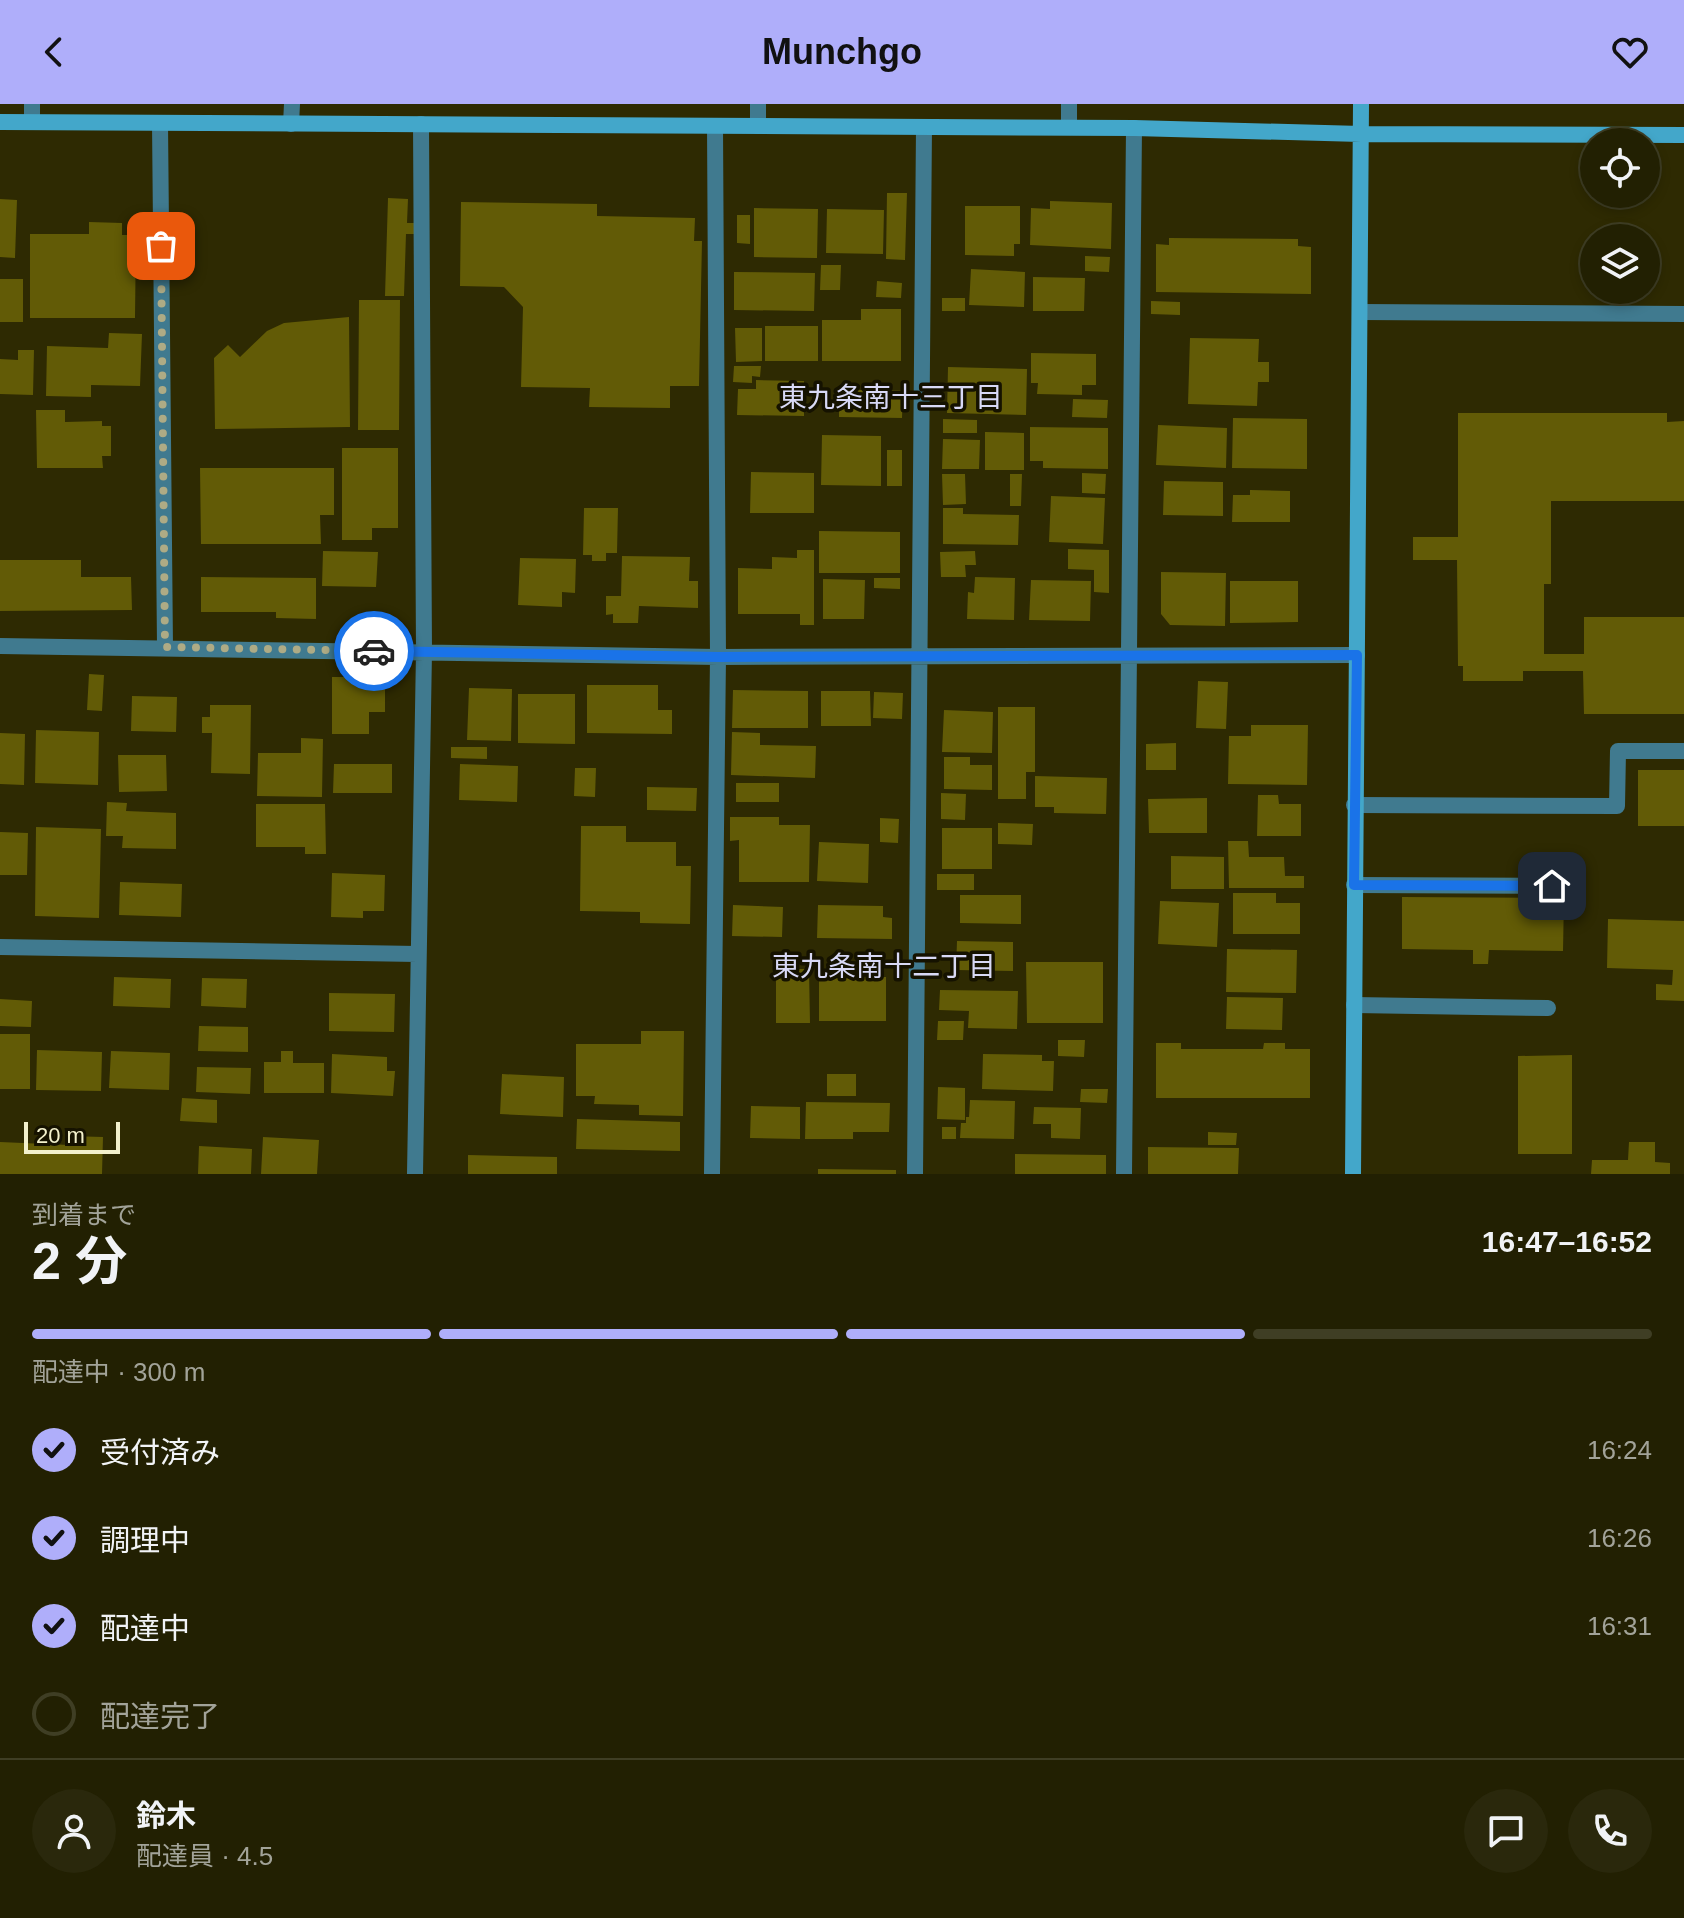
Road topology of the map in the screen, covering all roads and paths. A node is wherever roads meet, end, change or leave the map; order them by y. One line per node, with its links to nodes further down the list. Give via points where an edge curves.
1 (32, 104): 7 (street)
2 (292, 104): 9 (street)
3 (758, 104): 12 (street)
4 (1069, 104): 14 (street)
5 (1361, 104): 16 (street)
6 (0, 122): 7 (street)
7 (32, 122): 8 (street)
8 (160, 123): 9 (street); 21 (street)
9 (291, 124): 10 (street)
10 (421, 124): 11 (street); 22 (street)
11 (715, 126): 12 (street); 24 (street)
12 (758, 126): 13 (street)
13 (924, 127): 14 (street); 25 (street)
14 (1069, 127): 15 (street)
15 (1134, 128): 16 (street); 26 (street)
16 (1361, 134): 17 (street); 18 (street)
17 (1684, 135)
18 (1360, 312): 19 (street); 23 (street)
19 (1684, 314)
20 (0, 646): 21 (street)
21 (165, 647): 22 (street)
22 (424, 652): 24 (street); 32 (street)
23 (1357, 655): 26 (street); 28 (street)
24 (718, 657): 25 (street); 36 (street)
25 (919, 657): 26 (street); 37 (street)
26 (1128, 658): 38 (street)
27 (1684, 751): 28 (street, via 1618,751 1617,806)
28 (1354, 805): 29 (street)
29 (1354, 885): 30 (street); 33 (street)
30 (1552, 886)
31 (0, 947): 32 (street)
32 (417, 954): 35 (street)
33 (1354, 1005): 34 (street); 39 (street)
34 (1548, 1008)
35 (415, 1174)
36 (712, 1174)
37 (915, 1174)
38 (1124, 1174)
39 (1353, 1174)

